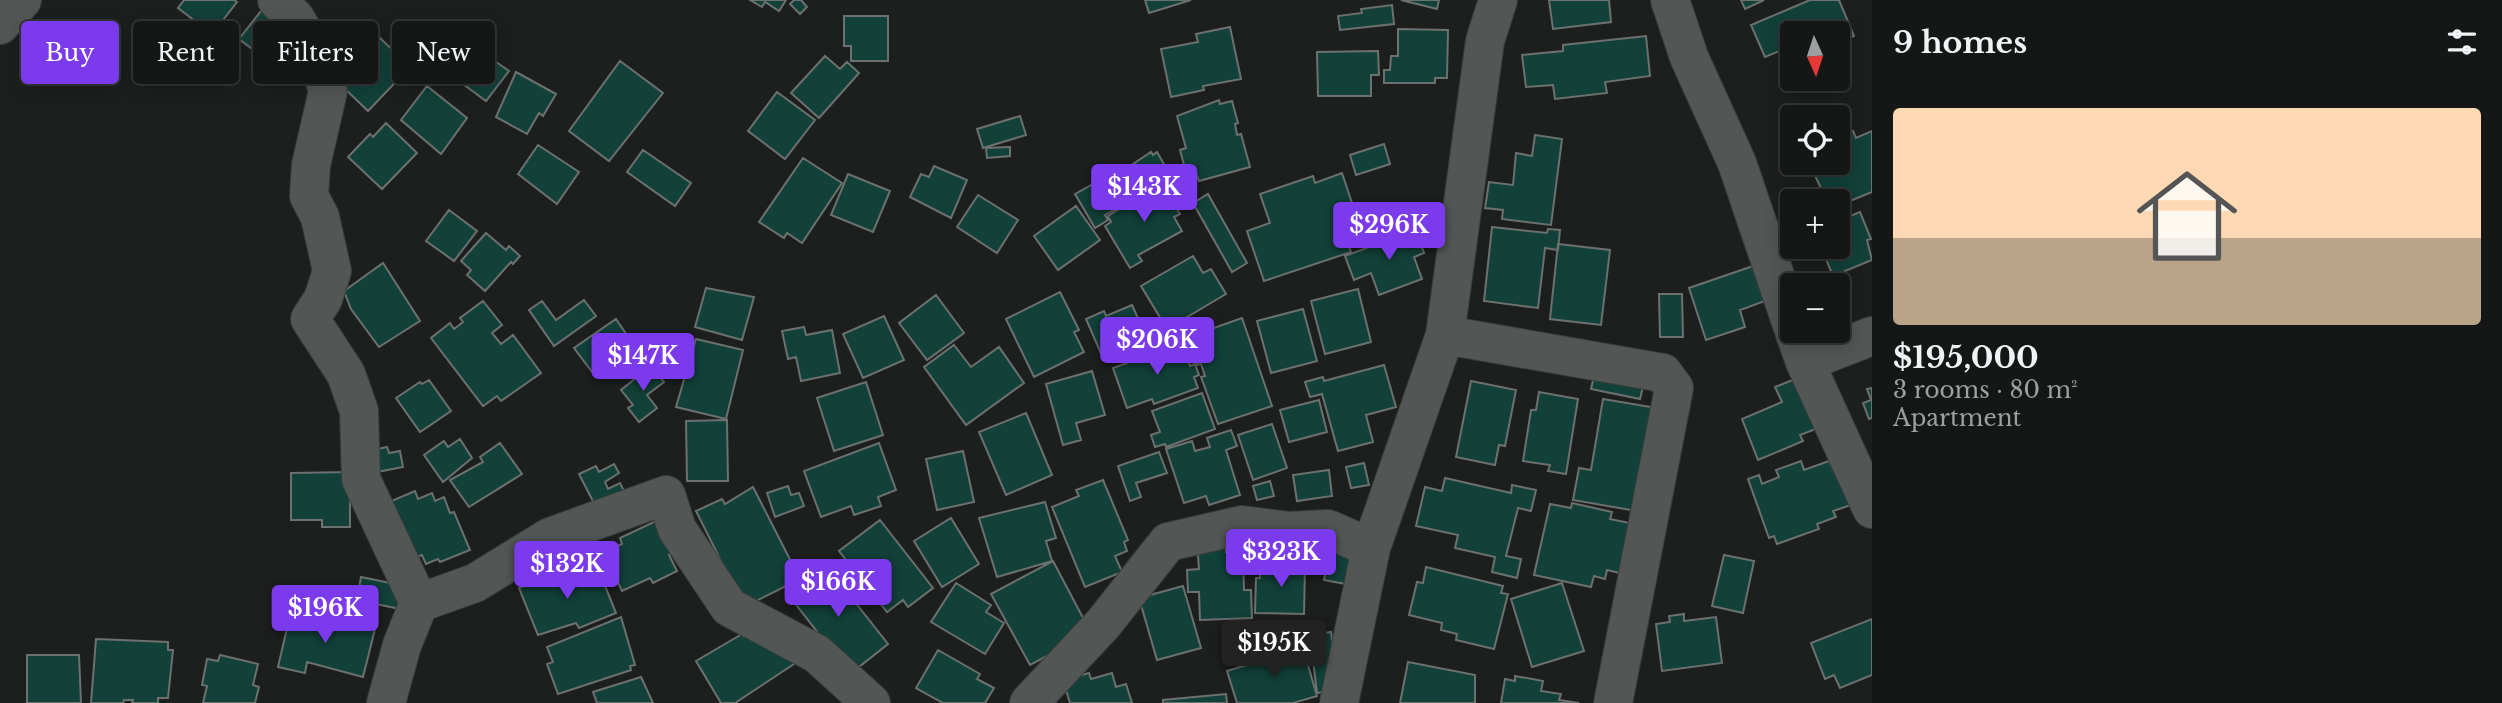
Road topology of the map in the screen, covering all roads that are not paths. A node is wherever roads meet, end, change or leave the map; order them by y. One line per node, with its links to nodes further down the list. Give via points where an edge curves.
1 (22, 0): 5 (street)
2 (277, 0): 12 (street, via 295,18 314,51 328,91 311,164 309,196 320,217 332,271 310,319 346,374 359,411 361,479)
3 (1498, 0): 7 (street, via 1485,41)
4 (1670, 0): 6 (street, via 1689,57 1737,163)
5 (0, 25)
6 (1780, 289)
7 (1446, 335): 11 (street); 17 (street, via 1663,373 1672,381)
8 (1872, 336): 9 (street)
9 (1799, 346): 10 (street)
10 (1872, 509)
11 (1371, 548): 15 (street, via 1328,529 1289,531 1242,525 1168,542 1103,624); 16 (street)
12 (419, 603): 13 (street); 14 (street, via 475,583 550,537 666,495 677,529 729,607 817,654)
13 (386, 703)
14 (872, 703)
15 (1029, 703)
16 (1339, 703)
17 (1613, 703)

